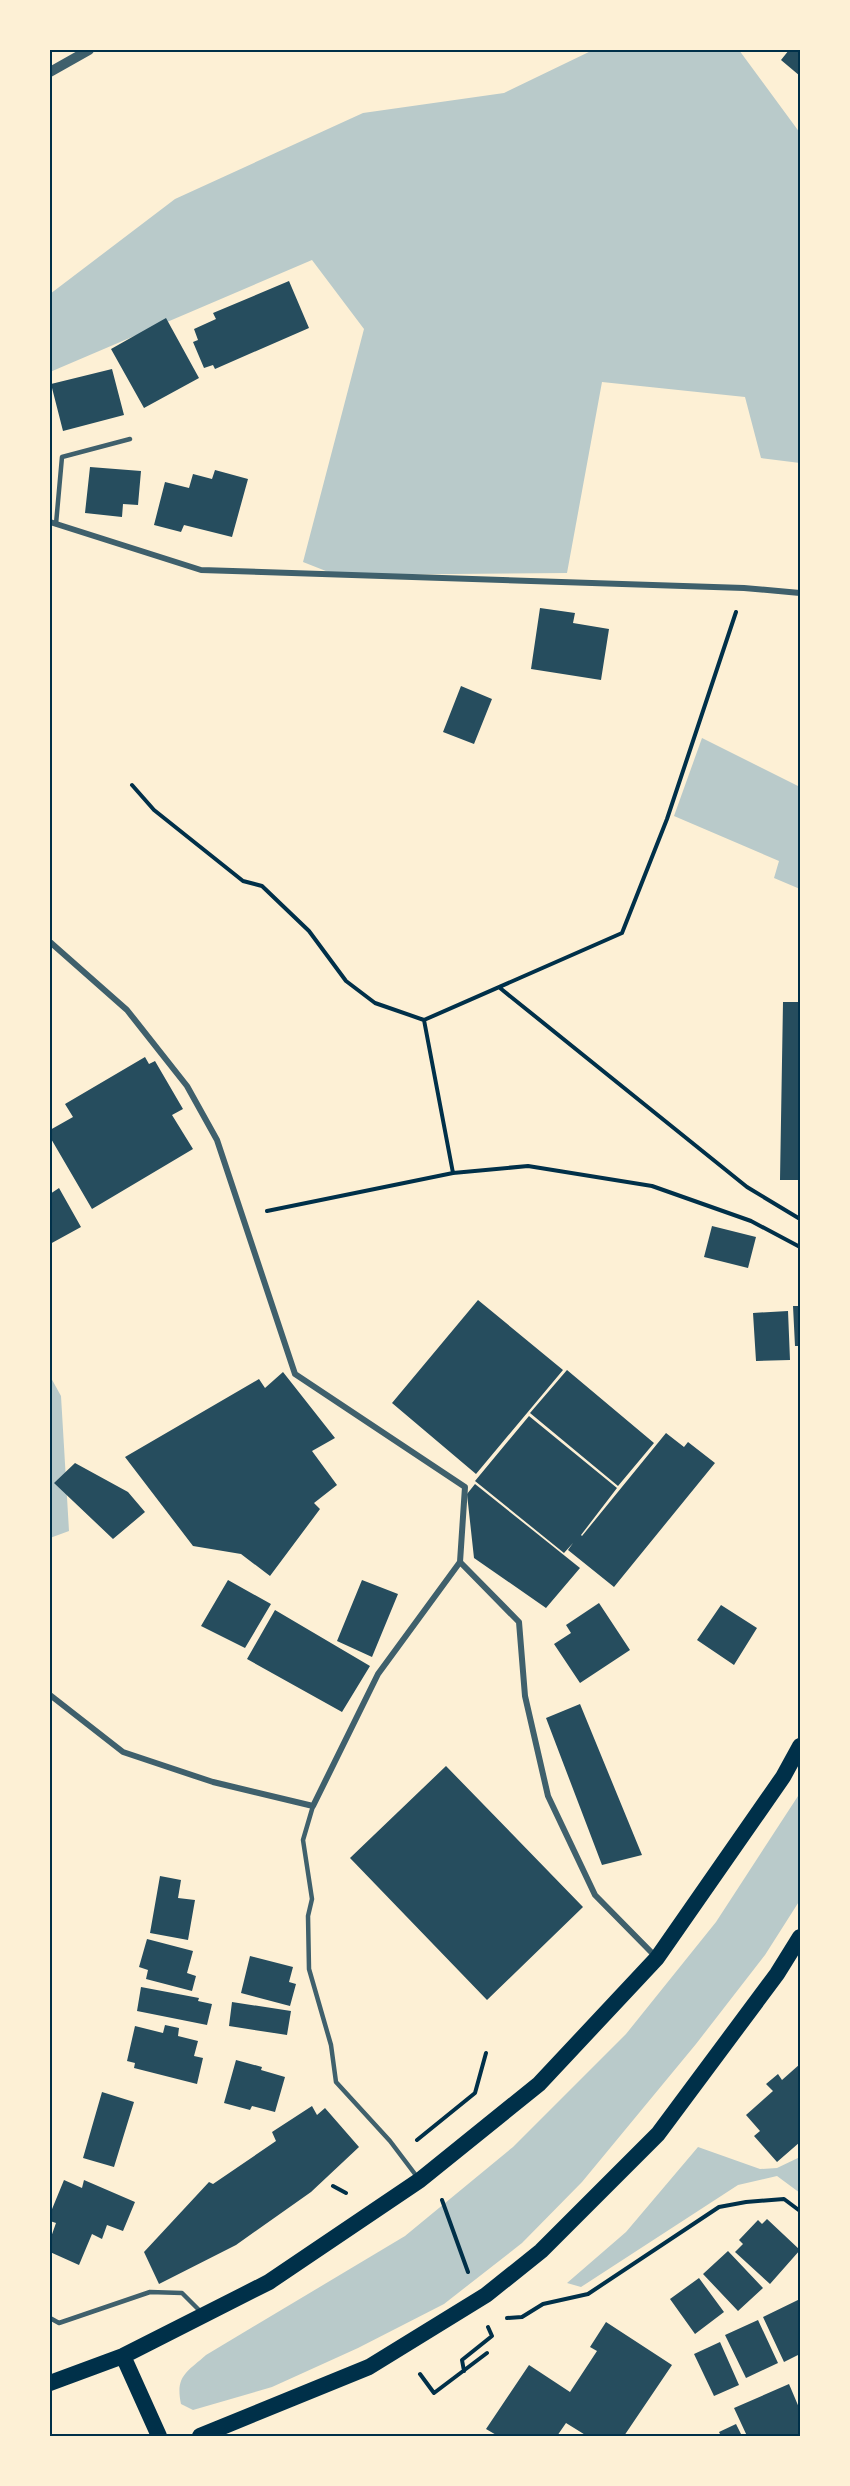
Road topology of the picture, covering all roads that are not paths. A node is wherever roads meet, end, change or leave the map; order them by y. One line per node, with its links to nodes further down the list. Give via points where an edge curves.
1 (89, 50): 2 (street)
2 (50, 72)
3 (130, 439): 4 (lane, via 62,457)
4 (53, 523): 5 (street, via 201,570)
5 (801, 593)
6 (50, 942): 7 (street, via 127,1010 187,1086 217,1140 295,1374 465,1487)
7 (460, 1562): 10 (street, via 378,1674); 12 (street, via 519,1622 525,1696 548,1796 595,1896)
8 (50, 1695): 10 (street, via 123,1752 213,1782)
9 (801, 1746): 12 (highway)
10 (313, 1806): 13 (lane, via 303,1840 312,1899 308,1916 309,1970 331,2045 336,2082)
11 (801, 1937): 19 (highway, via 658,2134 541,2251 486,2295 369,2367)
12 (657, 1958): 13 (highway, via 539,2084)
13 (420, 2180): 14 (highway, via 269,2282)
14 (204, 2314): 15 (lane, via 182,2293 150,2292 59,2323); 16 (highway)
15 (50, 2318)
16 (123, 2356): 17 (highway); 18 (highway)
17 (50, 2384)
18 (159, 2436)
19 (200, 2436)

